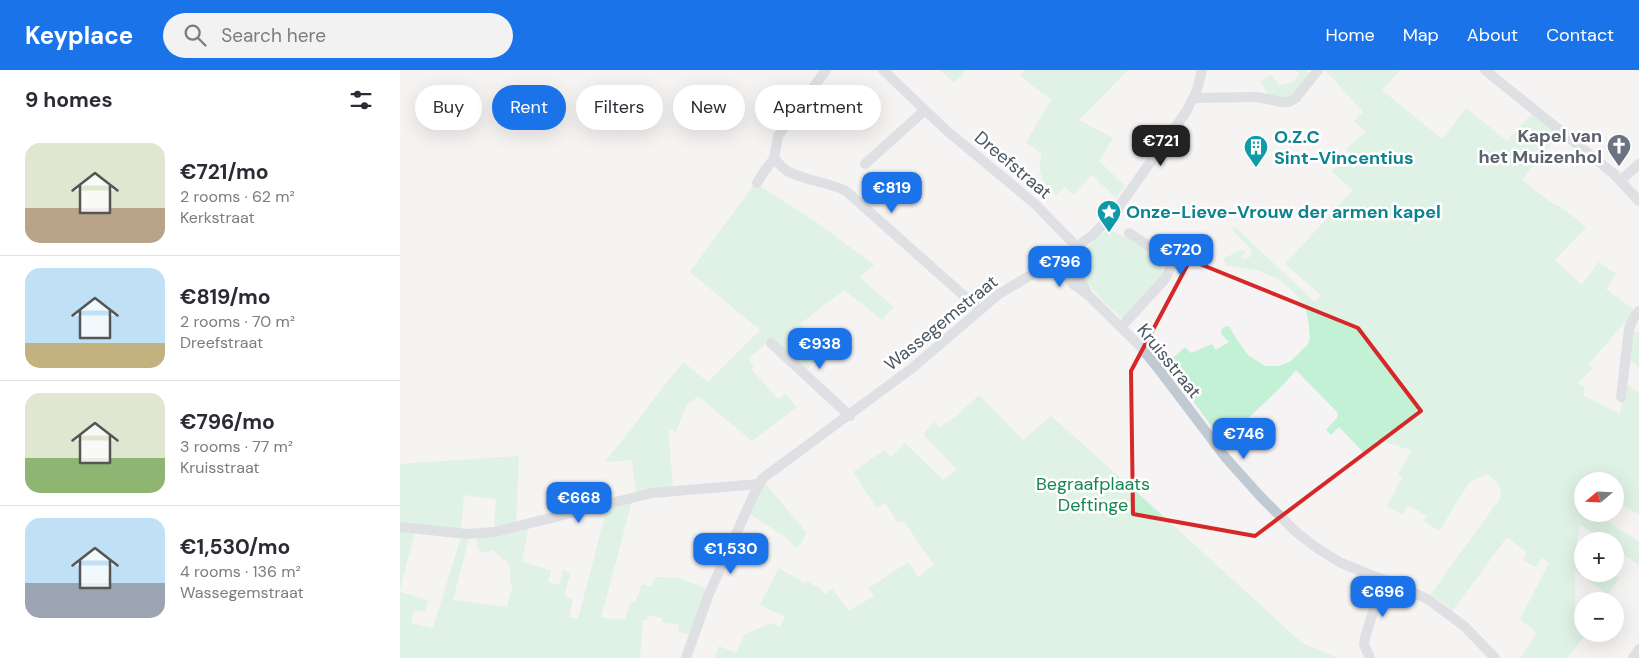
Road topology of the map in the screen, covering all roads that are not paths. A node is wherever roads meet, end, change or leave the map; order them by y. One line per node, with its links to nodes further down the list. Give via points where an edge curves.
1 (826, 70): 6 (street)
2 (884, 70): 8 (street, Dreefstraat)
3 (1202, 70): 7 (street, Wassegemstraat)
4 (1318, 70): 7 (street, via 1296,98 1289,102 1257,97)
5 (1485, 70): 13 (street)
6 (816, 85)
7 (1194, 98): 17 (street, Wassegemstraat, via 1118,208)
8 (925, 110): 11 (street); 17 (street, Dreefstraat, via 1035,204)
9 (782, 130): 10 (street, via 778,136)
10 (774, 159): 14 (street); 20 (street, via 795,175 846,191)
11 (865, 164)
12 (1639, 164): 13 (street)
13 (1621, 180): 15 (street)
14 (757, 183)
15 (1639, 201)
16 (1129, 233): 22 (street, via 1172,264 1165,280)
17 (1073, 250): 18 (street, Wassegemstraat); 19 (street, Kruisstraat)
18 (1055, 260): 19 (street, Kruisstraat, via 1073,284); 20 (street, Wassegemstraat, via 999,294)
19 (1088, 295): 22 (street, Kruisstraat)
20 (980, 310): 25 (street, Wassegemstraat, via 945,342)
21 (1639, 311): 24 (street, via 1629,329)
22 (1121, 327): 28 (street, Kruisstraat, via 1157,367 1226,458 1296,532 1341,563)
23 (771, 343): 25 (street)
24 (1622, 397)
25 (850, 416): 26 (street, Wassegemstraat)
26 (759, 484): 27 (street, via 652,493 494,532 467,534); 31 (street, Wassegemstraat, via 708,596)
27 (400, 527)
28 (1383, 580): 30 (street, via 1365,637); 32 (street, Kruisstraat, via 1429,600 1464,626)
29 (1639, 649): 33 (street)
30 (1364, 655)
31 (686, 658)
32 (1495, 658)
33 (1633, 658)

